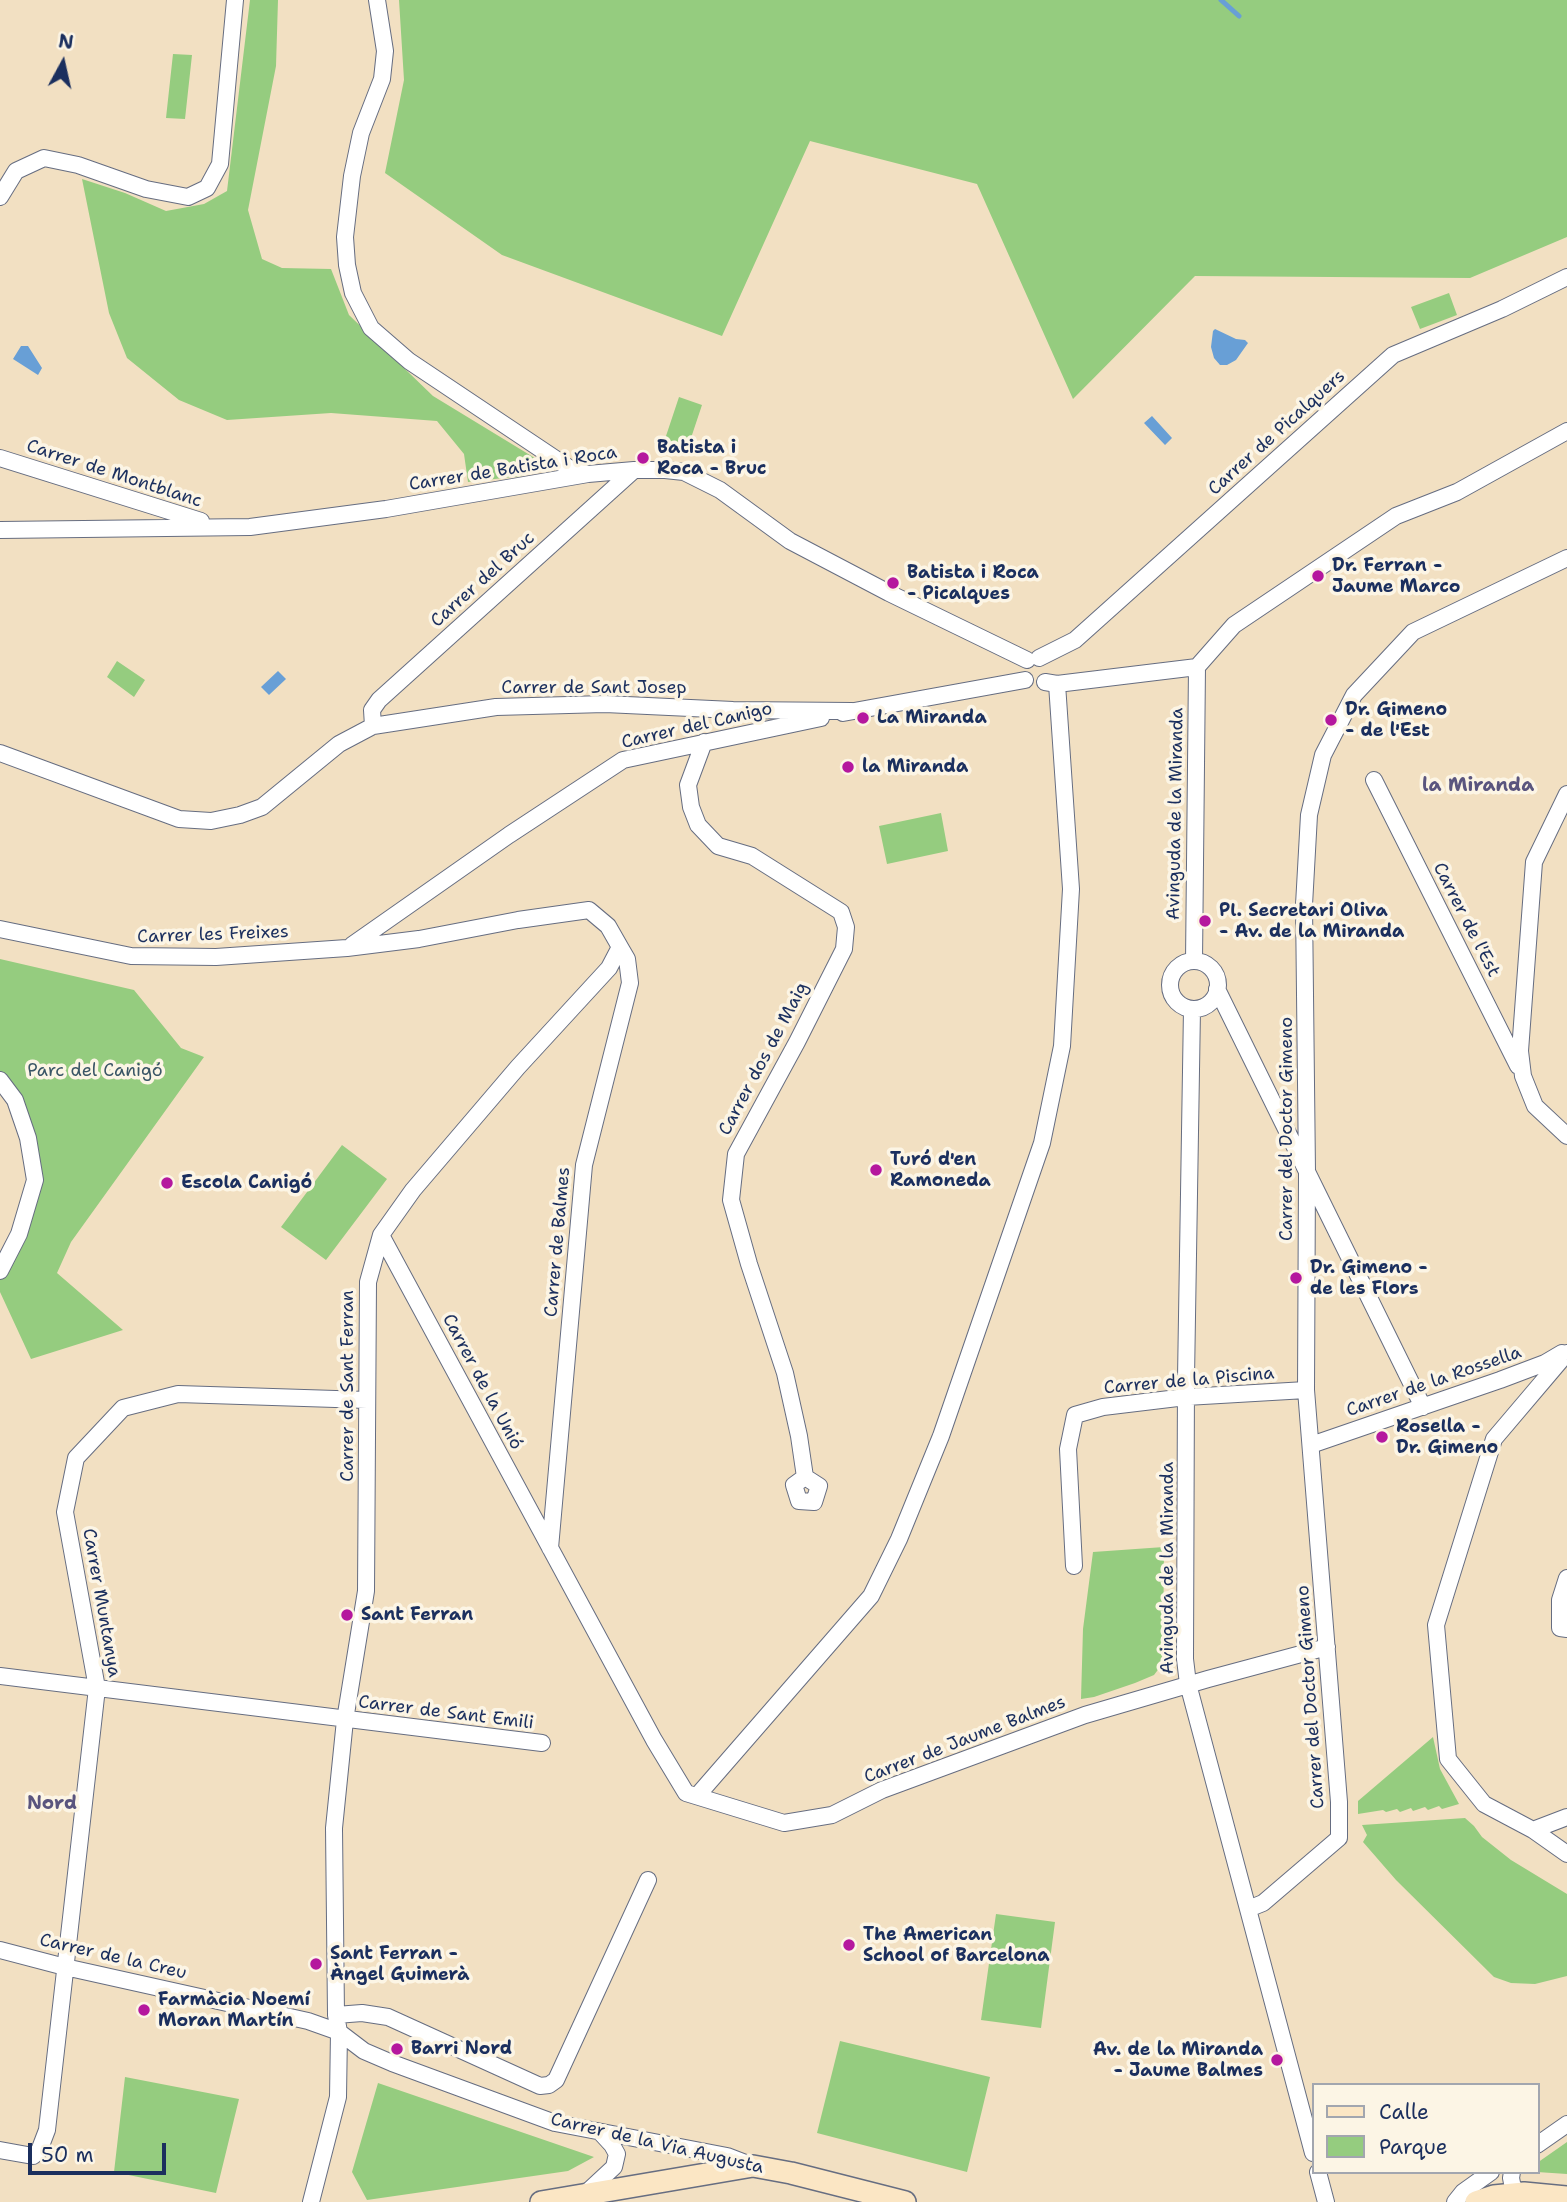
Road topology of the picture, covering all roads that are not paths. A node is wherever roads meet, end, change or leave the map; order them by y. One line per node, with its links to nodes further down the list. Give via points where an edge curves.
1 (235, 0): 3 (street, via 220,164 207,188 188,197 44,158 16,171)
2 (377, 0): 8 (street, via 386,51 352,176 345,237 353,293 371,328 409,361 572,470)
3 (0, 197)
4 (1567, 277): 12 (street, Carrer de Picalquers, via 1393,355 1075,640)
5 (1567, 431): 13 (street, via 1457,492 1396,516 1234,625)
6 (0, 458): 9 (street, Carrer de Montblanc)
7 (634, 470): 8 (street, Carrer de Batista i Roca); 12 (street, Carrer de Batista i Roca, via 684,472 720,490 790,541); 17 (street, Carrer del Bruc, via 379,700 372,710)
8 (588, 474): 9 (street, Carrer de Batista i Roca, via 386,509 250,527)
9 (216, 526): 10 (street, Carrer de Batista i Roca)
10 (0, 530)
11 (1567, 558): 31 (street, Carrer del Doctor Gimeno, via 1413,632 1354,695 1323,755 1309,815 1304,905)
12 (1033, 659): 14 (street, via 1022,669); 15 (street, via 1049,666)
13 (1197, 667): 15 (street); 25 (street, Avinguda de la Miranda)
14 (1025, 680): 15 (street, via 1034,685); 16 (street, Carrer del Canigo)
15 (1051, 683): 51 (street, via 1071,889 1062,1046 1042,1143 942,1436 872,1596)
16 (852, 711): 17 (street, Carrer de Sant Josep, via 605,704 496,707); 18 (street, Carrer del Canigo)
17 (373, 726): 19 (street, Carrer de Sant Josep, via 339,744 262,807 211,821 179,819)
18 (704, 742): 24 (street, Carrer del Canigo, via 623,760); 40 (street, Carrer dos de Maig, via 688,785 698,825 718,846 752,856 841,912 846,926 844,949 736,1154 731,1200 785,1373)
19 (0, 753)
20 (1374, 780): 28 (street, Carrer de l'Est)
21 (1567, 794): 28 (street, via 1534,862 1520,1051)
22 (0, 929): 24 (street, Carrer les Freixes, via 131,956 216,957)
23 (620, 947): 24 (street, via 608,926 589,910); 32 (street, Carrer de Sant Ferran, via 609,968 518,1067 413,1190); 41 (street, Carrer de Balmes, via 627,959 630,983 584,1165)
24 (347, 948)
25 (1194, 961): 26 (street, via 1210,968); 27 (street, via 1178,967 1170,980 1173,997)
26 (1217, 989): 27 (street, via 1208,1004); 31 (street)
27 (1192, 1009): 36 (street, Avinguda de la Miranda)
28 (1523, 1076): 30 (street, Carrer de l'Est, via 1535,1106)
29 (0, 1080): 33 (street, via 15,1100 35,1180 19,1234)
30 (1567, 1136)
31 (1307, 1171): 35 (street, Carrer del Doctor Gimeno); 38 (street)
32 (381, 1235): 37 (street, Carrer de Sant Ferran, via 368,1282); 41 (street, Carrer de la Unió)
33 (0, 1271)
34 (1567, 1351): 38 (street, Carrer de la Rossella); 53 (street, via 1494,1438 1436,1625 1448,1759 1484,1804)
35 (1306, 1390): 36 (street, Carrer de la Piscina); 39 (street, Carrer del Doctor Gimeno)
36 (1186, 1397): 42 (street, Carrer de la Piscina, via 1075,1415 1068,1449); 47 (street, Avinguda de la Miranda)
37 (367, 1400): 48 (street, Carrer Muntanya, via 178,1394 123,1408 75,1458 65,1513); 49 (street, Carrer de Sant Ferran, via 366,1591)
38 (1423, 1407): 39 (street, Carrer de la Rossella)
39 (1311, 1445): 45 (street, Carrer del Doctor Gimeno)
40 (805, 1477)
41 (550, 1548): 51 (street, Carrer de Jaume Balmes, via 654,1740 686,1793)
42 (1074, 1566)
43 (1567, 1578): 44 (street, via 1560,1600)
44 (1564, 1628)
45 (1327, 1647): 47 (street, Carrer de Jaume Balmes); 56 (street, Carrer del Doctor Gimeno, via 1339,1838 1263,1903)
46 (0, 1676): 48 (street, Carrer de Sant Emili)
47 (1188, 1684): 51 (street, Carrer de Jaume Balmes, via 1085,1715 881,1790 832,1815 784,1823); 56 (street, Avinguda de la Miranda)
48 (97, 1688): 49 (street, Carrer de Sant Emili); 58 (street, Carrer Muntanya)
49 (345, 1720): 50 (street, Carrer de Sant Emili); 59 (street, Carrer de Sant Ferran, via 334,1828)
50 (542, 1744)
51 (697, 1796)
52 (1567, 1817): 53 (street)
53 (1533, 1830): 54 (street)
54 (1567, 1854)
55 (648, 1880): 59 (street, via 556,2080 548,2085 540,2086 388,2017)
56 (1248, 1909): 64 (street, Avinguda de la Miranda)
57 (0, 1950): 58 (street, Carrer de la Creu)
58 (65, 1968): 60 (street, Carrer de la Creu); 65 (street, Carrer Muntanya, via 47,2130 33,2156)
59 (336, 2015): 60 (street, Carrer de Sant Ferran)
60 (340, 2032): 62 (street, Carrer de la Via Augusta, via 364,2051 392,2063 555,2123); 73 (street, Carrer de Sant Ferran, via 338,2096)
61 (1567, 2124): 63 (street)
62 (601, 2133): 66 (street, Carrer de la Via Augusta, via 727,2156); 70 (street, via 617,2154 614,2167)
63 (1539, 2145)
64 (1312, 2149)
65 (0, 2150)
66 (753, 2166): 70 (street); 75 (street, Carrer de la Via Augusta)
67 (1319, 2174): 76 (street)
68 (1488, 2174): 77 (street)
69 (1512, 2174): 71 (street, via 1513,2188)
70 (586, 2193): 74 (street)
71 (1524, 2193): 72 (street); 78 (street)
72 (1567, 2197)
73 (311, 2202)
74 (541, 2202)
75 (905, 2202)
76 (1326, 2202)
77 (1454, 2202)
78 (1476, 2202)

